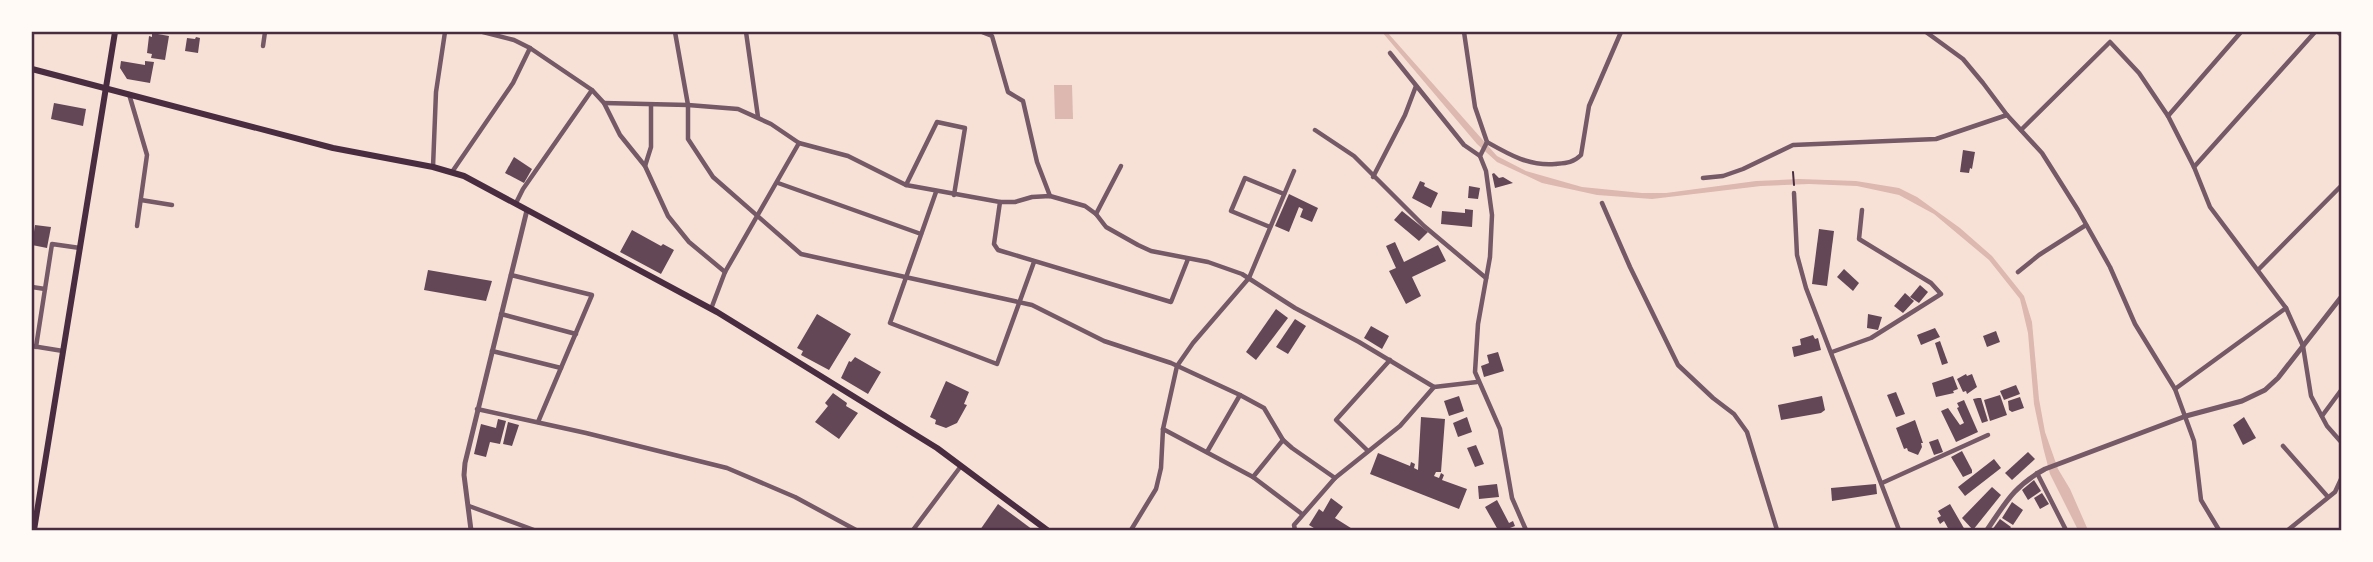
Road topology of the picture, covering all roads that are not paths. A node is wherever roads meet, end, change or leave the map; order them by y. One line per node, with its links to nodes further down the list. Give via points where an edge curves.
1 (115, 32): 20 (main road)
2 (265, 32): 15 (street)
3 (445, 32): 36 (street, via 436,92)
4 (483, 32): 16 (street)
5 (675, 32): 25 (street)
6 (746, 32): 28 (street)
7 (982, 32): 49 (street, via 992,36 1008,92 1023,101)
8 (1464, 32): 32 (street, via 1475,107)
9 (1621, 32): 32 (street, via 1589,106 1577,159 1540,165)
10 (1926, 32): 26 (street, via 1963,59)
11 (2241, 32): 27 (street)
12 (2315, 32): 37 (street)
13 (2338, 32): 14 (street)
14 (2342, 36)
15 (263, 46)
16 (530, 48): 21 (street); 39 (street, via 513,83)
17 (1390, 53): 19 (street)
18 (32, 69): 20 (main road)
19 (1416, 86): 33 (street, via 1464,145); 40 (street)
20 (106, 88): 22 (main road); 63 (main road)
21 (592, 90): 23 (street); 52 (street)
22 (129, 94): 36 (main road, via 332,148); 50 (street, via 148,155)
23 (604, 103): 24 (street); 34 (street, via 620,135)
24 (651, 104): 25 (street); 34 (street, via 651,147)
25 (688, 105): 28 (street, via 738,109); 58 (street, via 688,139 713,177)
26 (2007, 115): 30 (street); 41 (street, via 1936,139 1793,145 1743,169)
27 (2168, 116): 30 (street, via 2110,42); 37 (street)
28 (758, 117): 31 (street)
29 (1315, 130): 40 (street, via 1347,151)
30 (2021, 130): 59 (street, via 2042,153)
31 (799, 143): 42 (street); 43 (street, via 848,156)
32 (1487, 143): 33 (street)
33 (1481, 155): 72 (street, via 1492,215)
34 (645, 166): 67 (street, via 668,216 689,242)
35 (1121, 166): 57 (street)
36 (433, 167): 39 (main road)
37 (2194, 167): 66 (street, via 2210,207)
38 (1294, 171): 47 (street)
39 (452, 172): 52 (main road)
40 (1374, 177): 72 (street)
41 (1703, 178)
42 (778, 183): 58 (street); 62 (street)
43 (906, 185): 45 (street); 48 (street, via 937,122 965,128)
44 (2340, 188): 66 (street)
45 (936, 192): 48 (street); 62 (street)
46 (1794, 192): 85 (street, via 1797,255)
47 (1284, 194): 61 (street); 61 (street, via 1245,178 1231,211)
48 (954, 195): 51 (street)
49 (1050, 196): 51 (street); 57 (street, via 1086,206)
50 (141, 200): 54 (street); 60 (street)
51 (1000, 202): 65 (street, via 994,244 998,250)
52 (516, 204): 55 (main road)
53 (1602, 204): 123 (street, via 1678,365 1734,414 1746,432)
54 (172, 205)
55 (527, 210): 69 (street); 78 (main road)
56 (1862, 210): 85 (street, via 1859,239 1931,283 1941,295 1871,338)
57 (1096, 214): 64 (street, via 1106,227 1138,245)
58 (757, 218): 67 (street); 70 (street, via 801,254)
59 (2086, 225): 68 (street); 91 (street, via 2135,324)
60 (137, 226)
61 (1270, 227): 71 (street)
62 (921, 234): 70 (street)
63 (80, 248): 74 (street, via 52,243); 83 (main road)
64 (1188, 258): 65 (street, via 1171,302); 71 (street)
65 (1034, 262): 76 (street)
66 (2258, 270): 77 (street)
67 (725, 272): 78 (street)
68 (2018, 272)
69 (510, 275): 79 (street); 80 (street, via 592,295)
70 (907, 276): 76 (street); 76 (street, via 890,323 998,364)
71 (1249, 278): 86 (street); 87 (street)
72 (1487, 279): 89 (street, via 1475,350)
73 (32, 287): 74 (street)
74 (45, 289): 82 (street)
75 (2342, 296): 81 (street)
76 (1020, 302): 87 (street, via 1104,341)
77 (2286, 308): 81 (street); 91 (street)
78 (711, 309): 105 (main road)
79 (501, 314): 80 (street); 84 (street)
80 (576, 334): 88 (street)
81 (2303, 346): 95 (street, via 2265,390); 96 (street, via 2311,396)
82 (34, 347): 83 (street)
83 (63, 351): 114 (main road)
84 (492, 351): 88 (street); 94 (street)
85 (1832, 352): 110 (street)
86 (1390, 360): 90 (street); 103 (street, via 1336,420)
87 (1177, 366): 93 (street); 98 (street)
88 (561, 368): 97 (street)
89 (1477, 382): 90 (street); 122 (street, via 1500,429 1512,498)
90 (1434, 387): 103 (street, via 1400,426)
91 (2175, 390): 95 (street)
92 (2342, 390): 96 (street)
93 (1240, 395): 100 (street, via 1264,408); 104 (street)
94 (477, 409): 97 (street); 112 (street, via 464,470)
95 (2186, 416): 106 (street); 127 (street, via 2201,500)
96 (2322, 416): 101 (street)
97 (538, 422): 117 (street, via 727,468 795,496)
98 (1163, 429): 104 (street); 120 (street, via 1156,489)
99 (1988, 435): 110 (street)
100 (1283, 440): 107 (street); 109 (street)
101 (2342, 443)
102 (2283, 446): 111 (street)
103 (1368, 451): 109 (street)
104 (1207, 452): 107 (street)
105 (961, 466): 118 (street); 119 (main road)
106 (2037, 473): 125 (street, via 2015,489); 126 (street)
107 (1253, 477): 113 (street)
108 (2342, 477): 111 (street)
109 (1335, 478): 113 (street)
110 (1882, 483): 124 (street)
111 (2328, 497): 128 (street)
112 (469, 506): 115 (street); 116 (street)
113 (1302, 514): 121 (street)
114 (34, 530)
115 (471, 530)
116 (534, 530)
117 (856, 530)
118 (913, 530)
119 (1047, 530)
120 (1131, 530)
121 (1295, 530)
122 (1526, 530)
123 (1777, 530)
124 (1899, 530)
125 (1987, 530)
126 (2066, 530)
127 (2219, 530)
128 (2288, 530)

